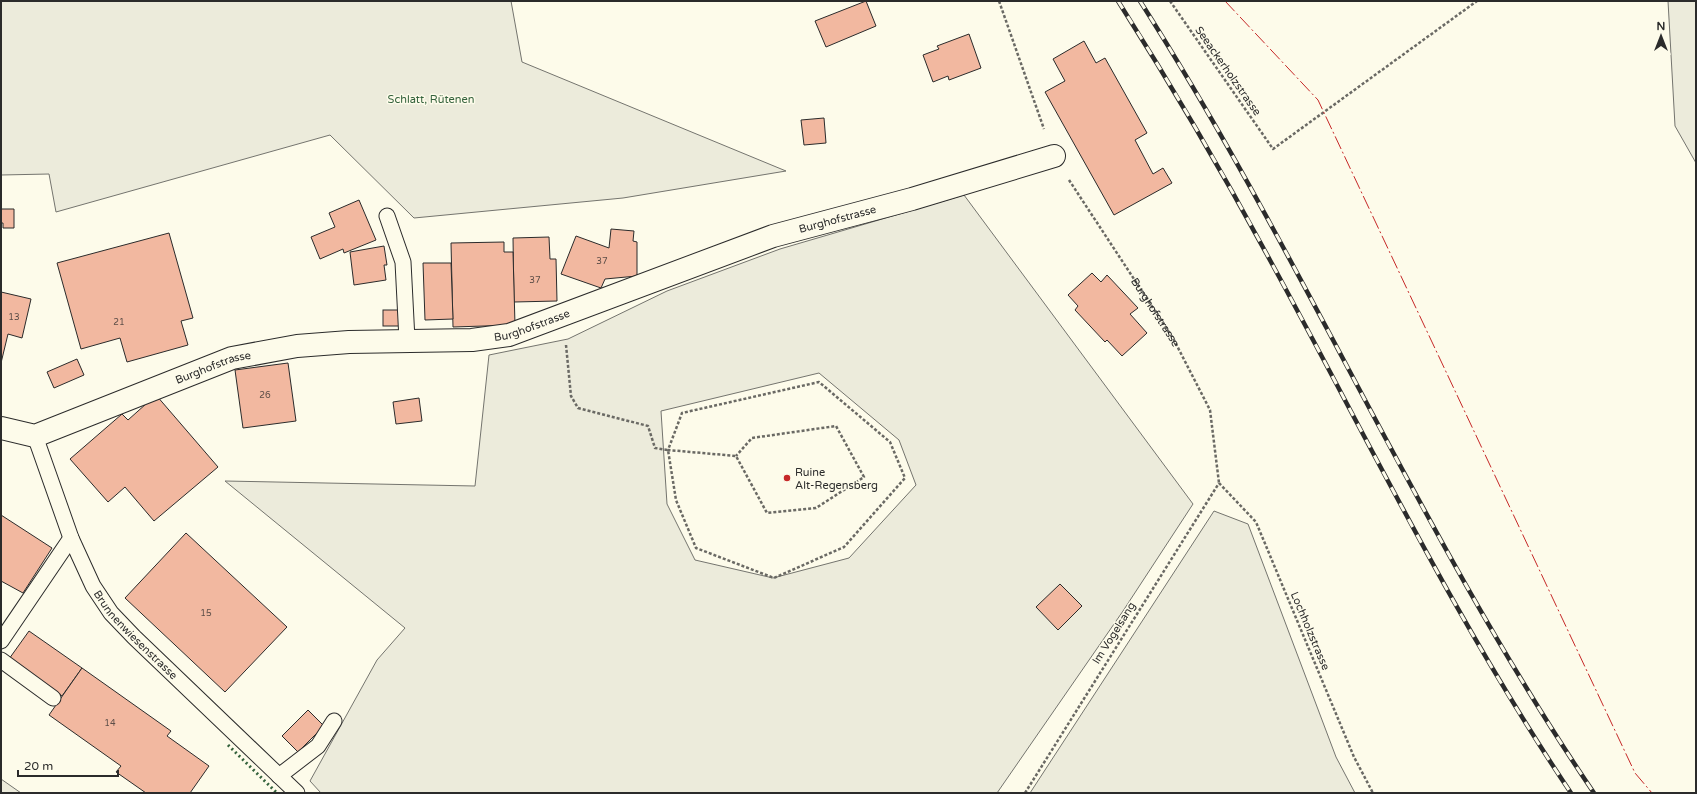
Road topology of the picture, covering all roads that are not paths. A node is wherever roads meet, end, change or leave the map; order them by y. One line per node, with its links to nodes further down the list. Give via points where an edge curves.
1 (1054, 156): 3 (street, Burghofstrasse, via 912,199 773,236 509,335 472,340)
2 (387, 216): 3 (lane, via 403,262)
3 (407, 340): 5 (street, Burghofstrasse, via 297,346 232,358)
4 (1, 428): 5 (street)
5 (35, 436): 6 (lane, Brunnenwiesenstrasse)
6 (71, 538): 7 (lane); 11 (lane, Brunnenwiesenstrasse, via 93,586 112,613)
7 (1, 641)
8 (1, 660): 9 (lane)
9 (53, 698)
10 (334, 721): 11 (lane, via 318,746)
11 (279, 776): 12 (lane, Brunnenwiesenstrasse)
12 (297, 793)

